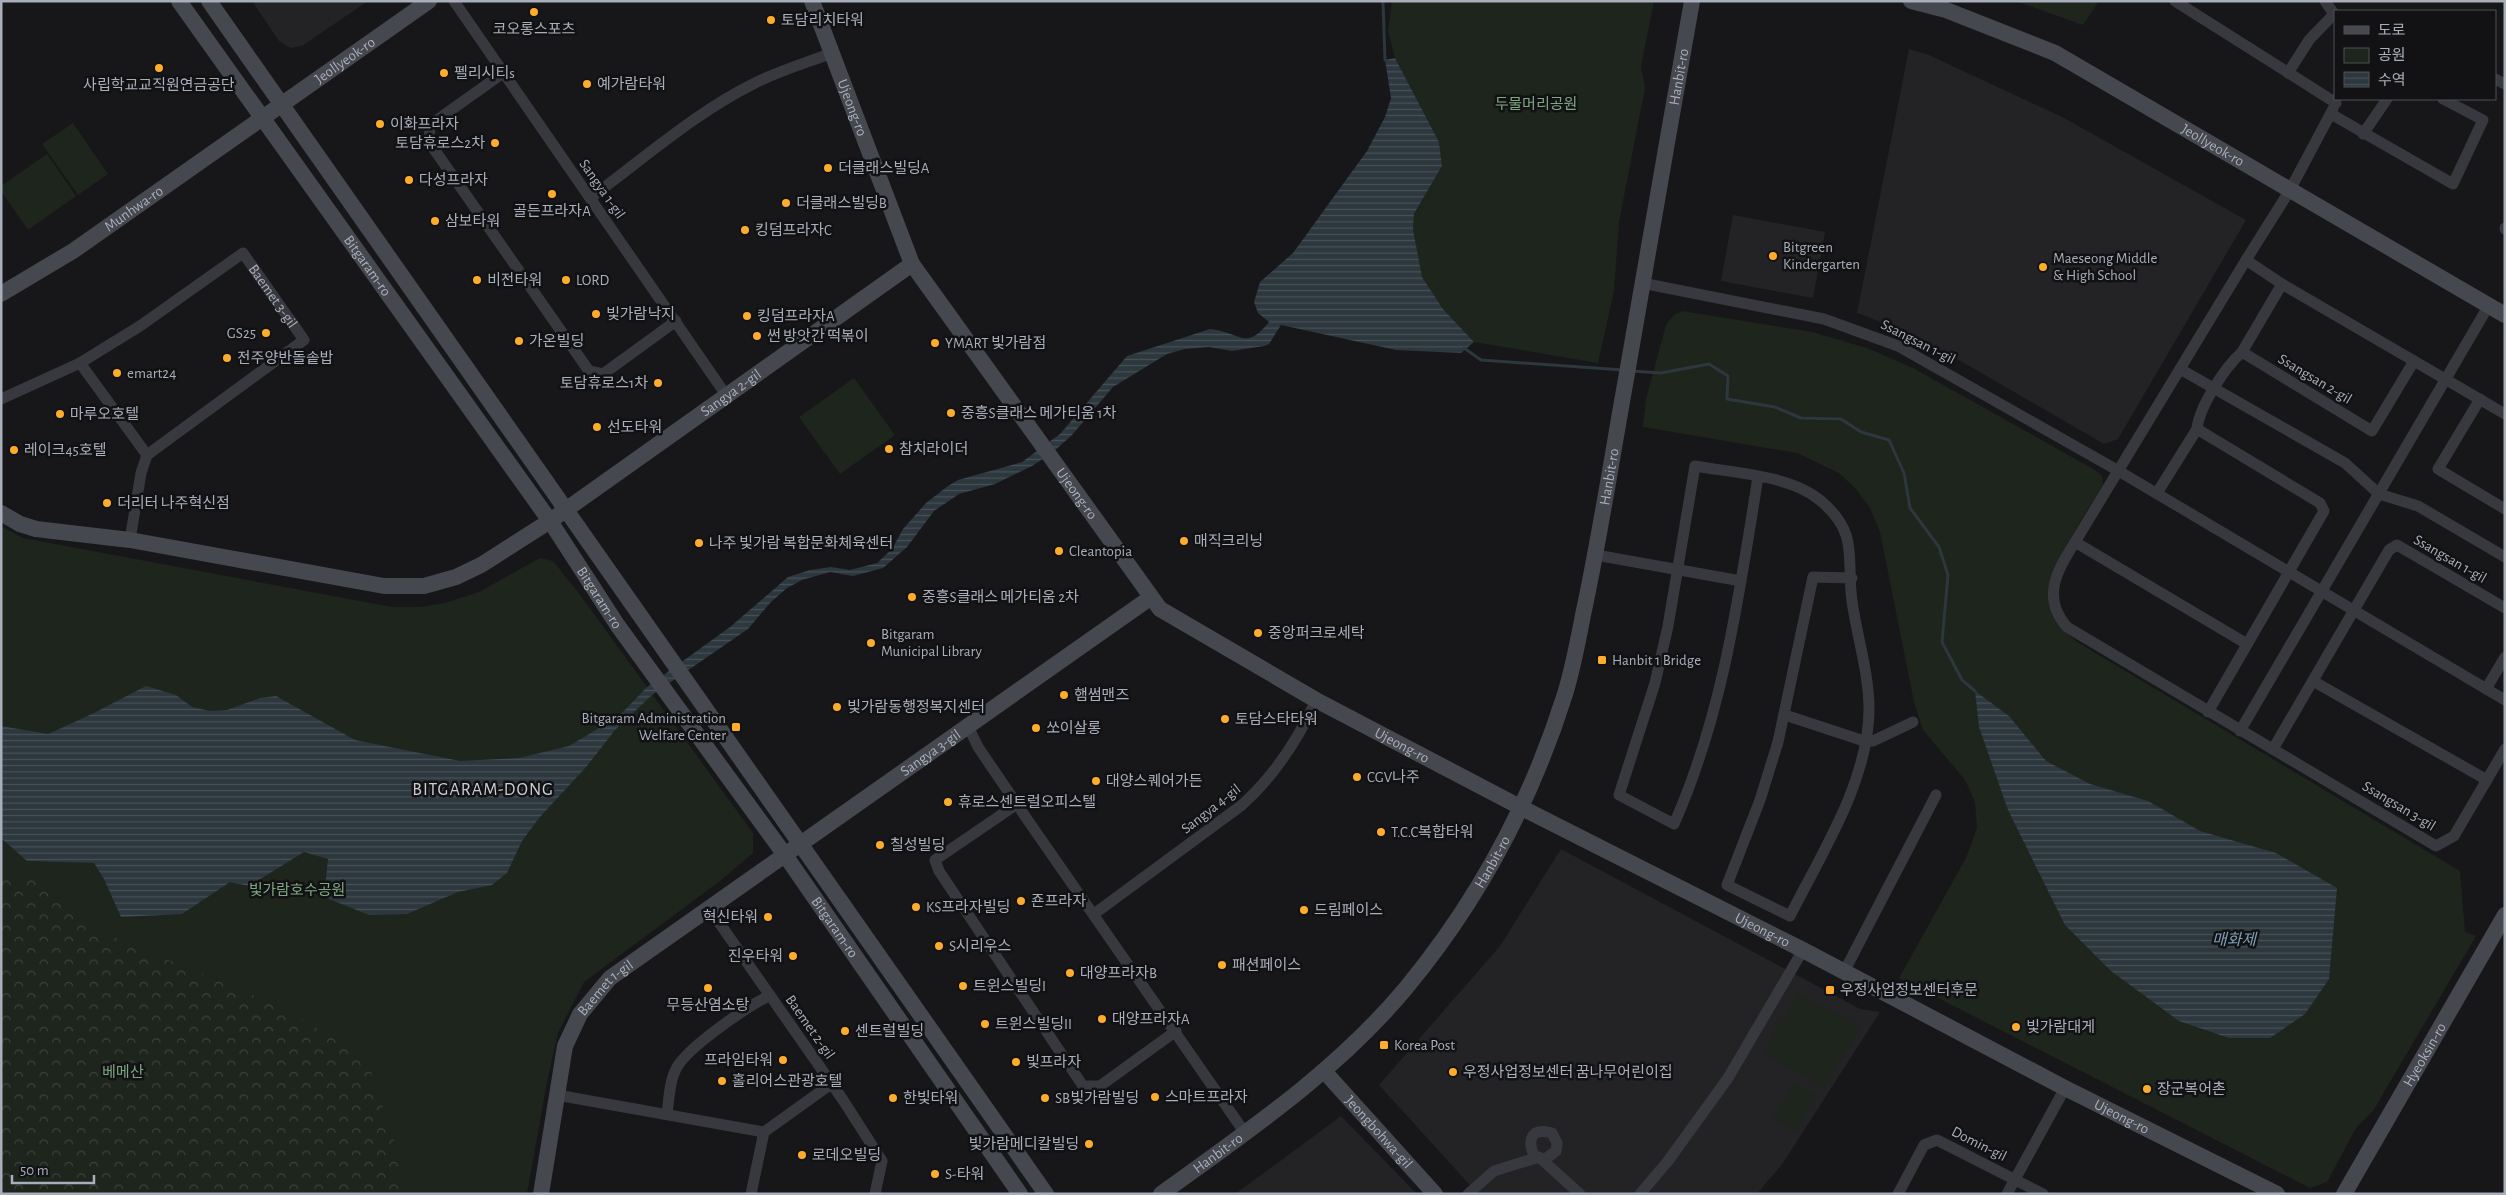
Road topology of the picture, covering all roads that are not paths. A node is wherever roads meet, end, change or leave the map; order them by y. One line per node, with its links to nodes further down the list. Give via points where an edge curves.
1 (179, 1): 17 (street, Bitgaram-ro)
2 (209, 1): 15 (street, Bitgaram-ro)
3 (429, 1): 15 (street, Jeollyeok-ro)
4 (454, 1): 11 (street, Sangya 1-gil)
5 (812, 1): 10 (street, Ujeong-ro)
6 (1692, 1): 23 (street, Hanbit-ro)
7 (1911, 1): 19 (street, Jeollyeok-ro, via 1946,10 2055,52)
8 (2175, 1): 12 (street)
9 (2325, 1): 12 (street, via 2334,14 2309,40)
10 (832, 53): 20 (street, via 736,93); 22 (street, Ujeong-ro)
11 (503, 73): 20 (street, Sangya 1-gil); 28 (street, via 430,125 429,142 588,371 603,374)
12 (2288, 73): 16 (street)
13 (2386, 100): 18 (street)
14 (2445, 100): 18 (street, via 2483,120 2453,184)
15 (282, 105): 17 (street, Jeollyeok-ro); 46 (street, Bitgaram-ro)
16 (2336, 105): 18 (street); 19 (street)
17 (262, 119): 25 (street, Munhwa-ro, via 73,251); 48 (street, Bitgaram-ro)
18 (2364, 134)
19 (2290, 190): 21 (street); 26 (street, Jeollyeok-ro)
20 (590, 198): 28 (street, Sangya 1-gil)
21 (2246, 260): 24 (street); 32 (street)
22 (912, 264): 35 (street, Sangya 2-gil); 58 (street, Ujeong-ro)
23 (1642, 283): 41 (street, Ssangsan 1-gil, via 1794,312 1874,336 1923,359); 51 (street, Hanbit-ro)
24 (2282, 284): 29 (street); 30 (street)
25 (1, 294)
26 (2489, 306): 27 (street, Jeollyeok-ro); 33 (street)
27 (2505, 315)
28 (676, 321): 35 (street, Sangya 1-gil)
29 (2242, 352): 30 (street, Ssangsan 2-gil, via 2372,431); 34 (street, via 2233,360)
30 (2414, 361): 33 (street)
31 (80, 363): 36 (street, Baemet 3-gil); 40 (street); 40 (street, Baemet 3-gil, via 140,326 243,253 304,340)
32 (2180, 369): 34 (street); 41 (street)
33 (2447, 380): 37 (street); 44 (street)
34 (2216, 388): 39 (street, via 2198,416); 44 (street, via 2345,463)
35 (726, 395): 46 (street, Sangya 2-gil)
36 (1, 399)
37 (2480, 399): 38 (street); 45 (street, via 2438,469)
38 (2505, 414)
39 (2197, 429): 43 (street); 54 (street, via 2320,503 2324,510)
40 (147, 456): 49 (street, via 140,473)
41 (2117, 470): 43 (street, Ssangsan 1-gil); 50 (street, Ssangsan 3-gil)
42 (1758, 477): 53 (street, via 1695,466); 55 (street, via 1798,486 1821,500 1847,536); 56 (street)
43 (2157, 493): 54 (street, Ssangsan 1-gil)
44 (2379, 494): 52 (street, via 2418,506); 57 (street)
45 (2505, 509)
46 (566, 510): 48 (street, Sangya 2-gil); 79 (street, Bitgaram-ro)
47 (1, 513): 49 (street, via 36,529)
48 (550, 521): 49 (street, via 469,572 444,581 408,587 384,586); 80 (street, Bitgaram-ro, via 639,653)
49 (130, 540)
50 (2075, 542): 61 (street); 67 (street, Ssangsan 3-gil, via 2059,569 2053,590 2059,618 2067,627)
51 (1596, 555): 53 (street); 78 (street, Hanbit-ro, via 1566,692 1540,764)
52 (2505, 557)
53 (1678, 570): 56 (street); 56 (street, via 1655,683 1620,794 1674,824 1713,717)
54 (2288, 571): 57 (street, Ssangsan 1-gil); 61 (street)
55 (1852, 578): 68 (street, via 1813,577); 72 (street, via 1852,599 1868,697)
56 (1741, 581)
57 (2321, 591): 60 (street, Ssangsan 1-gil); 71 (street)
58 (1150, 598): 65 (street, Ujeong-ro, via 1160,609 1184,624); 70 (street, Sangya 3-gil)
59 (2505, 608): 60 (street, Ssangsan 1-gil, via 2397,545 2389,550)
60 (2353, 610): 63 (street); 64 (street, Ssangsan 1-gil)
61 (2247, 644): 67 (street)
62 (2505, 657): 64 (street)
63 (2313, 681): 73 (street); 75 (street)
64 (2486, 689): 66 (street, Ssangsan 1-gil)
65 (1316, 700): 78 (street, Ujeong-ro); 82 (street, Sangya 4-gil, via 1286,756 1262,788)
66 (2505, 700)
67 (2208, 712): 71 (street, Ssangsan 3-gil)
68 (1785, 715): 72 (street); 72 (street, via 1760,800 1727,885 1790,916 1849,797)
69 (1913, 722): 72 (street, via 1872,741)
70 (968, 726): 77 (street, via 978,747); 79 (street, Sangya 3-gil)
71 (2240, 731): 73 (street, Ssangsan 3-gil)
72 (1864, 741)
73 (2273, 749): 75 (street, Ssangsan 3-gil, via 2436,846 2454,836)
74 (2505, 749): 75 (street, Ssangsan 3-gil)
75 (2487, 780)
76 (1936, 795): 85 (street)
77 (1018, 804): 82 (street); 87 (street, via 935,860 939,871 1083,1086 1100,1086)
78 (1520, 807): 84 (street, Ujeong-ro); 88 (street, Hanbit-ro, via 1488,872 1454,927 1368,1030)
79 (801, 843): 80 (street, Sangya 3-gil); 100 (street, Bitgaram-ro)
80 (785, 855): 81 (street, Baemet 1-gil); 99 (street, Bitgaram-ro)
81 (709, 908): 86 (street, Baemet 2-gil); 91 (street, Baemet 1-gil, via 610,978 600,989 571,1030)
82 (1094, 914): 87 (street)
83 (2505, 915): 110 (street, Hyeoksin-ro)
84 (1803, 950): 85 (street, Ujeong-ro); 105 (street, via 1728,1078)
85 (1844, 972): 90 (street, Ujeong-ro)
86 (769, 996): 89 (street, Baemet 2-gil); 92 (street, via 751,1005 682,1060 673,1076)
87 (1176, 1031): 94 (street)
88 (1324, 1071): 94 (street, Hanbit-ro); 102 (street, Jeongbohwa-gil)
89 (831, 1084): 93 (street); 98 (street, Baemet 2-gil, via 882,1161)
90 (2065, 1088): 95 (street, Domin-gil); 109 (street, Ujeong-ro)
91 (557, 1095): 92 (street); 96 (street, Baemet 1-gil)
92 (667, 1114): 93 (street)
93 (764, 1132): 97 (street)
94 (1245, 1133): 101 (street, Hanbit-ro)
95 (2015, 1179): 106 (street, Domin-gil, via 1937,1140 1924,1145); 107 (street, Domin-gil); 108 (street, Domin-gil)
96 (541, 1194)
97 (750, 1194)
98 (875, 1194)
99 (1020, 1194)
100 (1046, 1194)
101 (1161, 1194)
102 (1434, 1194)
103 (1468, 1194): 104 (street, via 1494,1171 1539,1159)
104 (1580, 1194)
105 (1640, 1194)
106 (1898, 1194)
107 (2007, 1194)
108 (2043, 1194)
109 (2277, 1194)
110 (2344, 1194)

